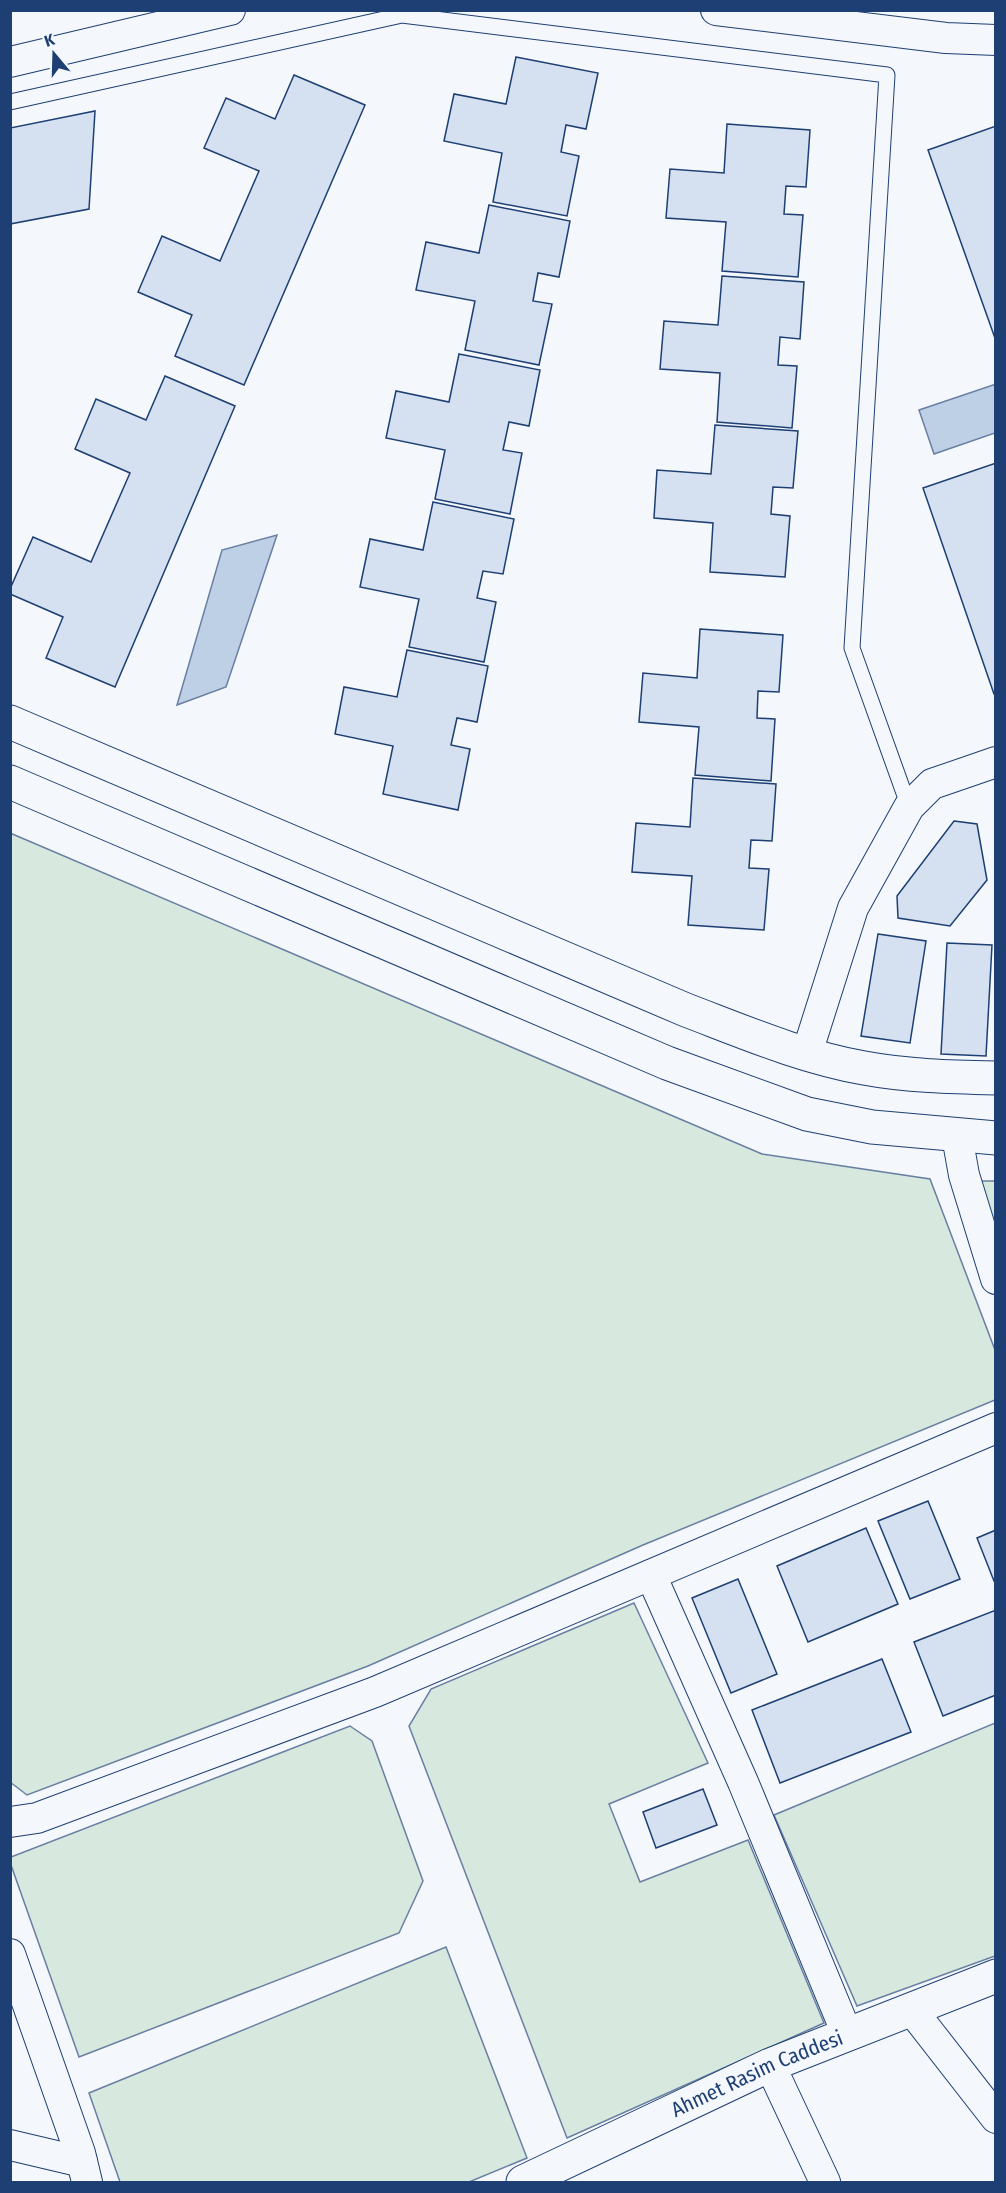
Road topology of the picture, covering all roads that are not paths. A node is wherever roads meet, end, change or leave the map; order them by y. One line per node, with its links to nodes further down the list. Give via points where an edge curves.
1 (230, 10): 4 (street)
2 (716, 10): 3 (street, via 946,38)
3 (996, 40)
4 (10, 62)
5 (10, 102): 9 (lane, via 402,15 887,75 852,648)
6 (10, 722): 10 (street, via 686,1010)
7 (996, 762): 9 (street, via 932,784)
8 (10, 782): 12 (street, via 668,1063 807,1114 872,1127)
9 (909, 807): 10 (street, via 853,908)
10 (807, 1053): 11 (street, via 862,1068 938,1077)
11 (996, 1078)
12 (957, 1136): 13 (street); 14 (street, via 964,1175)
13 (996, 1138)
14 (996, 1279)
15 (996, 1428): 16 (street)
16 (651, 1575): 17 (street, via 375,1692 37,1818); 21 (street, via 743,1782)
17 (10, 1822)
18 (10, 1954): 25 (street)
19 (996, 1977): 20 (street, Ahmet Rasim Caddesi)
20 (911, 2009): 21 (street, Ahmet Rasim Caddesi); 23 (street)
21 (847, 2034): 22 (street, Ahmet Rasim Caddesi)
22 (770, 2065): 26 (street, Ahmet Rasim Caddesi); 27 (street)
23 (996, 2118)
24 (10, 2145): 25 (street)
25 (85, 2172)
26 (523, 2182)
27 (825, 2182)

